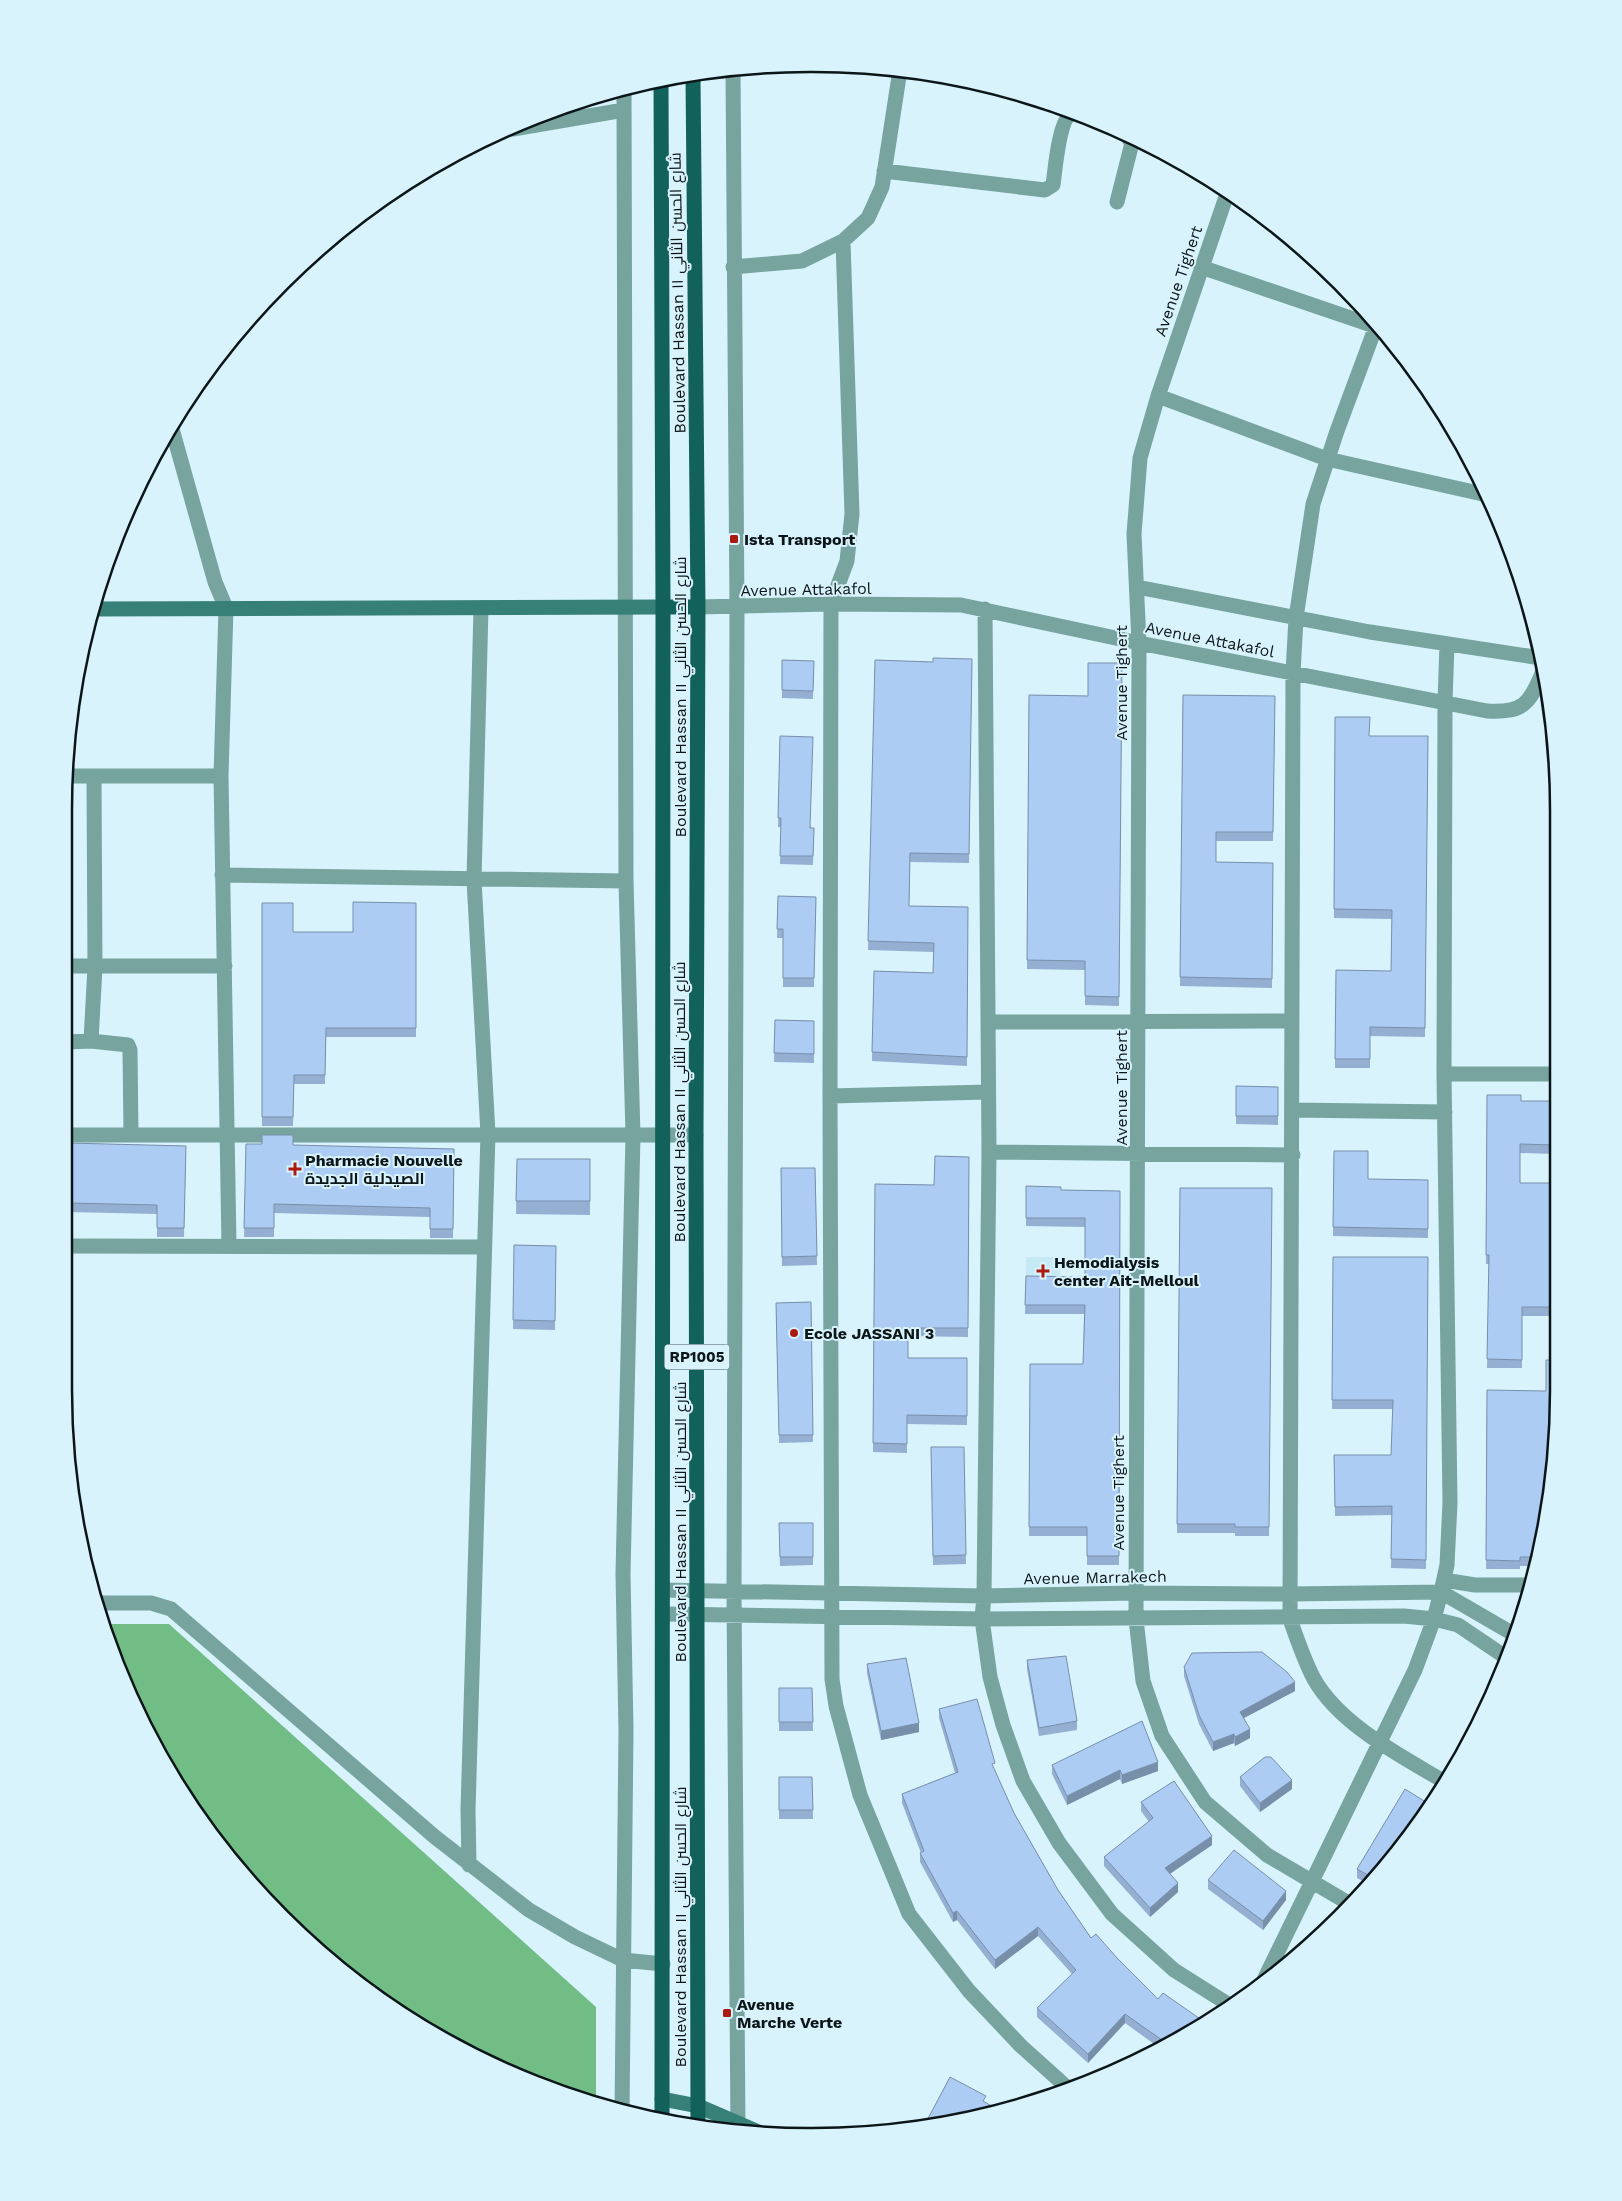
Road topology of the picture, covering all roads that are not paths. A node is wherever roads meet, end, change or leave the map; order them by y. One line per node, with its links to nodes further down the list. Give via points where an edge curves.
1 (733, 77): 14 (street)
2 (899, 78): 10 (street)
3 (693, 83): 24 (main road, Boulevard Hassan II شارع الحسن الثاني)
4 (661, 88): 28 (main road, Boulevard Hassan II شارع الحسن الثاني)
5 (624, 97): 6 (street)
6 (624, 110): 8 (street); 27 (street)
7 (1066, 119): 10 (street, via 1053,185 1045,190)
8 (541, 124)
9 (1131, 146): 12 (street)
10 (884, 171): 13 (street, via 882,187 868,218)
11 (1225, 200): 15 (street, Avenue Tighert)
12 (1117, 202)
13 (843, 241): 14 (street, via 802,261); 23 (street, via 852,514 847,561)
14 (733, 266): 29 (street)
15 (1201, 267): 16 (street); 18 (street, Avenue Tighert)
16 (1365, 323)
17 (1374, 333): 20 (street)
18 (1158, 396): 20 (street); 22 (street, Avenue Tighert, via 1140,458 1134,534)
19 (174, 437): 25 (street, via 215,582)
20 (1327, 459): 21 (street); 32 (street, via 1313,504)
21 (1477, 493)
22 (1137, 587): 32 (street); 33 (street, Avenue Tighert)
23 (831, 604): 29 (street, Avenue Attakafol); 31 (street, Avenue Attakafol, via 953,605); 56 (street)
24 (698, 607): 28 (main road); 29 (street, Avenue Attakafol); 65 (main road, Boulevard Hassan II شارع الحسن الثاني / RP1005)
25 (226, 608): 26 (street); 30 (street); 41 (street)
26 (481, 608): 27 (street); 43 (street)
27 (624, 608): 28 (street); 44 (street)
28 (663, 608): 64 (main road, Boulevard Hassan II شارع الحسن الثاني / RP1005)
29 (737, 608): 76 (street)
30 (101, 609)
31 (984, 609): 33 (street, Avenue Attakafol); 50 (street)
32 (1296, 618): 34 (street); 36 (street)
33 (1139, 643): 36 (street, Avenue Attakafol); 48 (street, Avenue Tighert)
34 (1447, 644): 35 (street); 38 (street)
35 (1533, 657)
36 (1293, 673): 38 (street, Avenue Attakafol); 49 (street)
37 (1538, 685): 38 (street, Avenue Attakafol, via 1522,707 1507,712)
38 (1445, 702): 53 (street)
39 (73, 776): 40 (street)
40 (94, 776): 41 (street); 47 (street)
41 (221, 776): 42 (street)
42 (222, 875): 43 (street); 46 (street)
43 (474, 880): 44 (street); 59 (street)
44 (626, 881): 63 (street)
45 (72, 966): 47 (street)
46 (225, 966): 47 (street); 62 (street)
47 (95, 967): 51 (street)
48 (1138, 1021): 49 (street); 50 (street); 67 (street, Avenue Tighert)
49 (1291, 1021): 57 (street)
50 (988, 1022): 55 (street)
51 (91, 1041): 52 (street); 61 (street, via 125,1043 130,1047)
52 (72, 1042)
53 (1444, 1074): 54 (street); 58 (street)
54 (1550, 1074)
55 (988, 1092): 56 (street); 66 (street)
56 (830, 1096): 78 (street)
57 (1292, 1110): 58 (street); 68 (street)
58 (1446, 1112): 73 (street, via 1450,1503 1447,1565)
59 (488, 1134): 62 (street); 63 (street); 71 (street)
60 (72, 1135): 61 (street)
61 (131, 1135): 62 (street)
62 (228, 1135): 69 (street)
63 (633, 1135): 64 (street); 97 (street, via 623,1574 626,1730)
64 (664, 1135): 65 (street); 74 (main road, Boulevard Hassan II شارع الحسن الثاني / RP1005)
65 (696, 1135): 75 (main road, Boulevard Hassan II شارع الحسن الثاني / RP1005)
66 (989, 1152): 67 (street); 80 (street)
67 (1138, 1154): 68 (street); 77 (street, Avenue Tighert)
68 (1293, 1155): 79 (street)
69 (229, 1245): 70 (street); 71 (street)
70 (72, 1246)
71 (484, 1247): 94 (street)
72 (1523, 1585): 73 (street, Avenue Marrakech)
73 (1442, 1586): 79 (street, Avenue Marrakech); 89 (street); 90 (street)
74 (664, 1590): 75 (street, Avenue Marrakech); 82 (main road, Boulevard Hassan II شارع الحسن الثاني / RP1005)
75 (698, 1591): 76 (street, Avenue Marrakech); 83 (main road, Boulevard Hassan II شارع الحسن الثاني / RP1005)
76 (734, 1592): 78 (street, Avenue Marrakech); 84 (street)
77 (1135, 1593): 79 (street, Avenue Marrakech); 80 (street, Avenue Marrakech); 87 (street, Avenue Tighert)
78 (831, 1594): 80 (street, Avenue Marrakech); 85 (street)
79 (1289, 1594): 88 (street)
80 (984, 1596): 86 (street)
81 (105, 1603): 94 (street, via 151,1603 172,1610)
82 (664, 1614): 83 (street); 98 (main road, Boulevard Hassan II شارع الحسن الثاني / RP1005)
83 (697, 1615): 84 (street); 104 (main road, Boulevard Hassan II شارع الحسن الثاني / RP1005)
84 (734, 1616): 85 (street); 108 (street)
85 (831, 1618): 86 (street); 101 (street, via 836,1706 860,1795 909,1914 969,1991 1021,2046)
86 (982, 1619): 87 (street); 100 (street, via 990,1677 1003,1725 1023,1780 1059,1843 1112,1914 1174,1970)
87 (1136, 1619): 88 (street); 95 (street, Avenue Tighert, via 1143,1681 1162,1736 1205,1802 1267,1855)
88 (1290, 1619): 89 (street, via 1404,1616); 92 (street, via 1315,1680 1339,1710)
89 (1434, 1619): 91 (street, via 1458,1626); 92 (street, via 1414,1670)
90 (1509, 1631)
91 (1500, 1653)
92 (1378, 1742): 93 (street); 95 (street)
93 (1439, 1778)
94 (469, 1865): 97 (street, via 529,1910)
95 (1310, 1881): 96 (street, Avenue Tighert); 99 (street)
96 (1344, 1900)
97 (623, 1960): 98 (street); 103 (street)
98 (663, 1964): 102 (main road, Boulevard Hassan II شارع الحسن الثاني / RP1005)
99 (1269, 1970)
100 (1224, 2002)
101 (1063, 2084)
102 (662, 2099): 104 (street); 105 (main road, Boulevard Hassan II شارع الحسن الثاني)
103 (622, 2103)
104 (698, 2106): 106 (main road, Boulevard Hassan II شارع الحسن الثاني); 107 (street)
105 (662, 2113)
106 (698, 2119)
107 (732, 2124)
108 (738, 2124)

